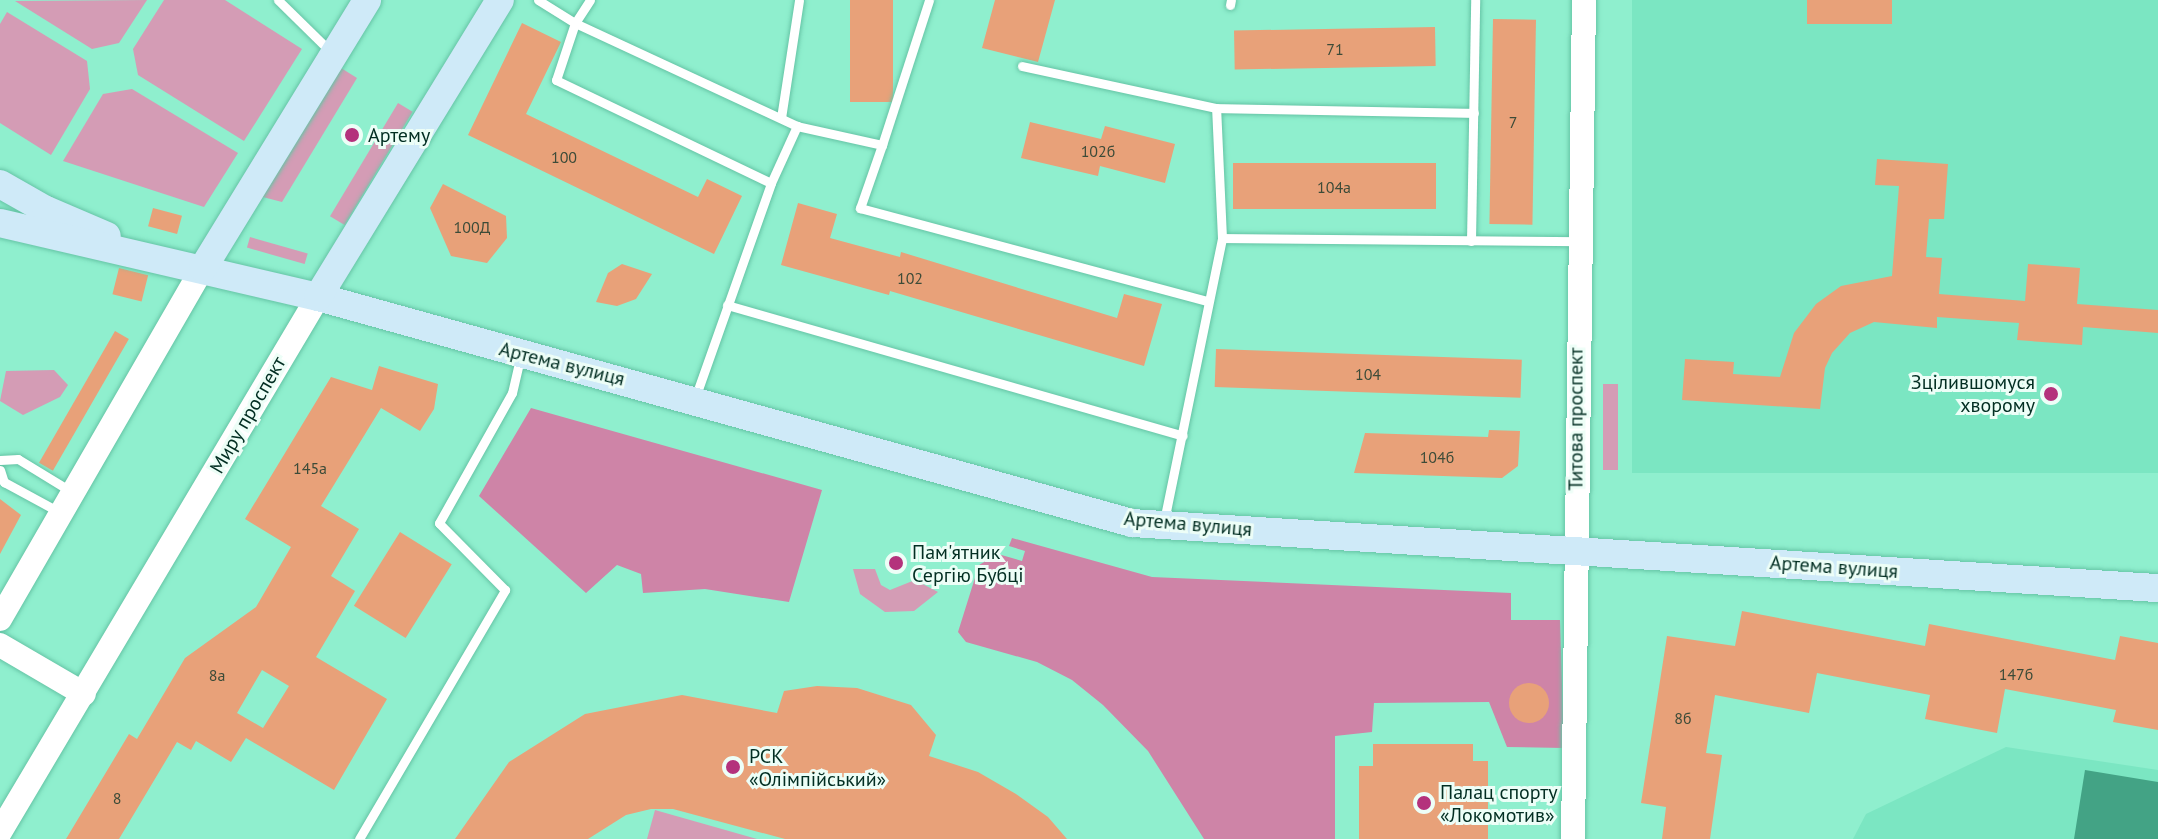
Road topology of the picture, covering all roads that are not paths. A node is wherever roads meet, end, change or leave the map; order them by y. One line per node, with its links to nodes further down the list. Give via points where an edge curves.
1 (278, 0): 11 (lane)
2 (367, 0): 11 (main road)
3 (500, 0): 26 (main road, Миру проспект)
4 (538, 0): 10 (lane)
5 (590, 0): 10 (lane)
6 (799, 0): 15 (lane)
7 (929, 0): 17 (lane)
8 (1475, 0): 14 (lane)
9 (1584, 0): 23 (main road, Титова проспект)
10 (575, 23): 15 (lane); 18 (lane, via 556,80)
11 (334, 54): 25 (main road)
12 (1022, 66): 13 (lane)
13 (1216, 108): 14 (lane); 21 (lane)
14 (1474, 113): 22 (lane)
15 (781, 118): 16 (lane)
16 (797, 126): 17 (lane); 18 (lane)
17 (882, 145): 27 (lane, via 860,208)
18 (771, 183): 28 (lane)
19 (0, 184): 24 (main road, Артема вулиця, via 46,210)
20 (0, 223): 24 (main road, Артема вулиця, via 41,236)
21 (1222, 238): 22 (lane); 27 (lane)
22 (1471, 241): 23 (lane)
23 (1577, 241): 36 (main road, Титова проспект)
24 (156, 256): 25 (main road, Артема вулиця)
25 (203, 268): 26 (main road, Артема вулиця); 34 (main road)
26 (318, 297): 29 (main road, Артема вулиця); 40 (main road, Миру проспект)
27 (1208, 301): 31 (lane)
28 (727, 305): 30 (lane); 31 (lane)
29 (521, 355): 30 (main road, Артема вулиця); 42 (lane, via 512,393 439,523 505,590)
30 (695, 398): 35 (main road, Артема вулиця, via 1132,523)
31 (1183, 436): 35 (lane)
32 (0, 460): 34 (lane, via 18,459)
33 (0, 470): 34 (lane, via 4,482)
34 (66, 502): 38 (main road)
35 (1163, 526): 36 (main road, Артема вулиця)
36 (1576, 548): 37 (main road, Артема вулиця); 43 (main road, Титова проспект)
37 (2158, 588)
38 (0, 619)
39 (0, 645): 40 (main road)
40 (84, 694): 41 (main road, Миру проспект)
41 (0, 832)
42 (359, 839)
43 (1573, 839)

